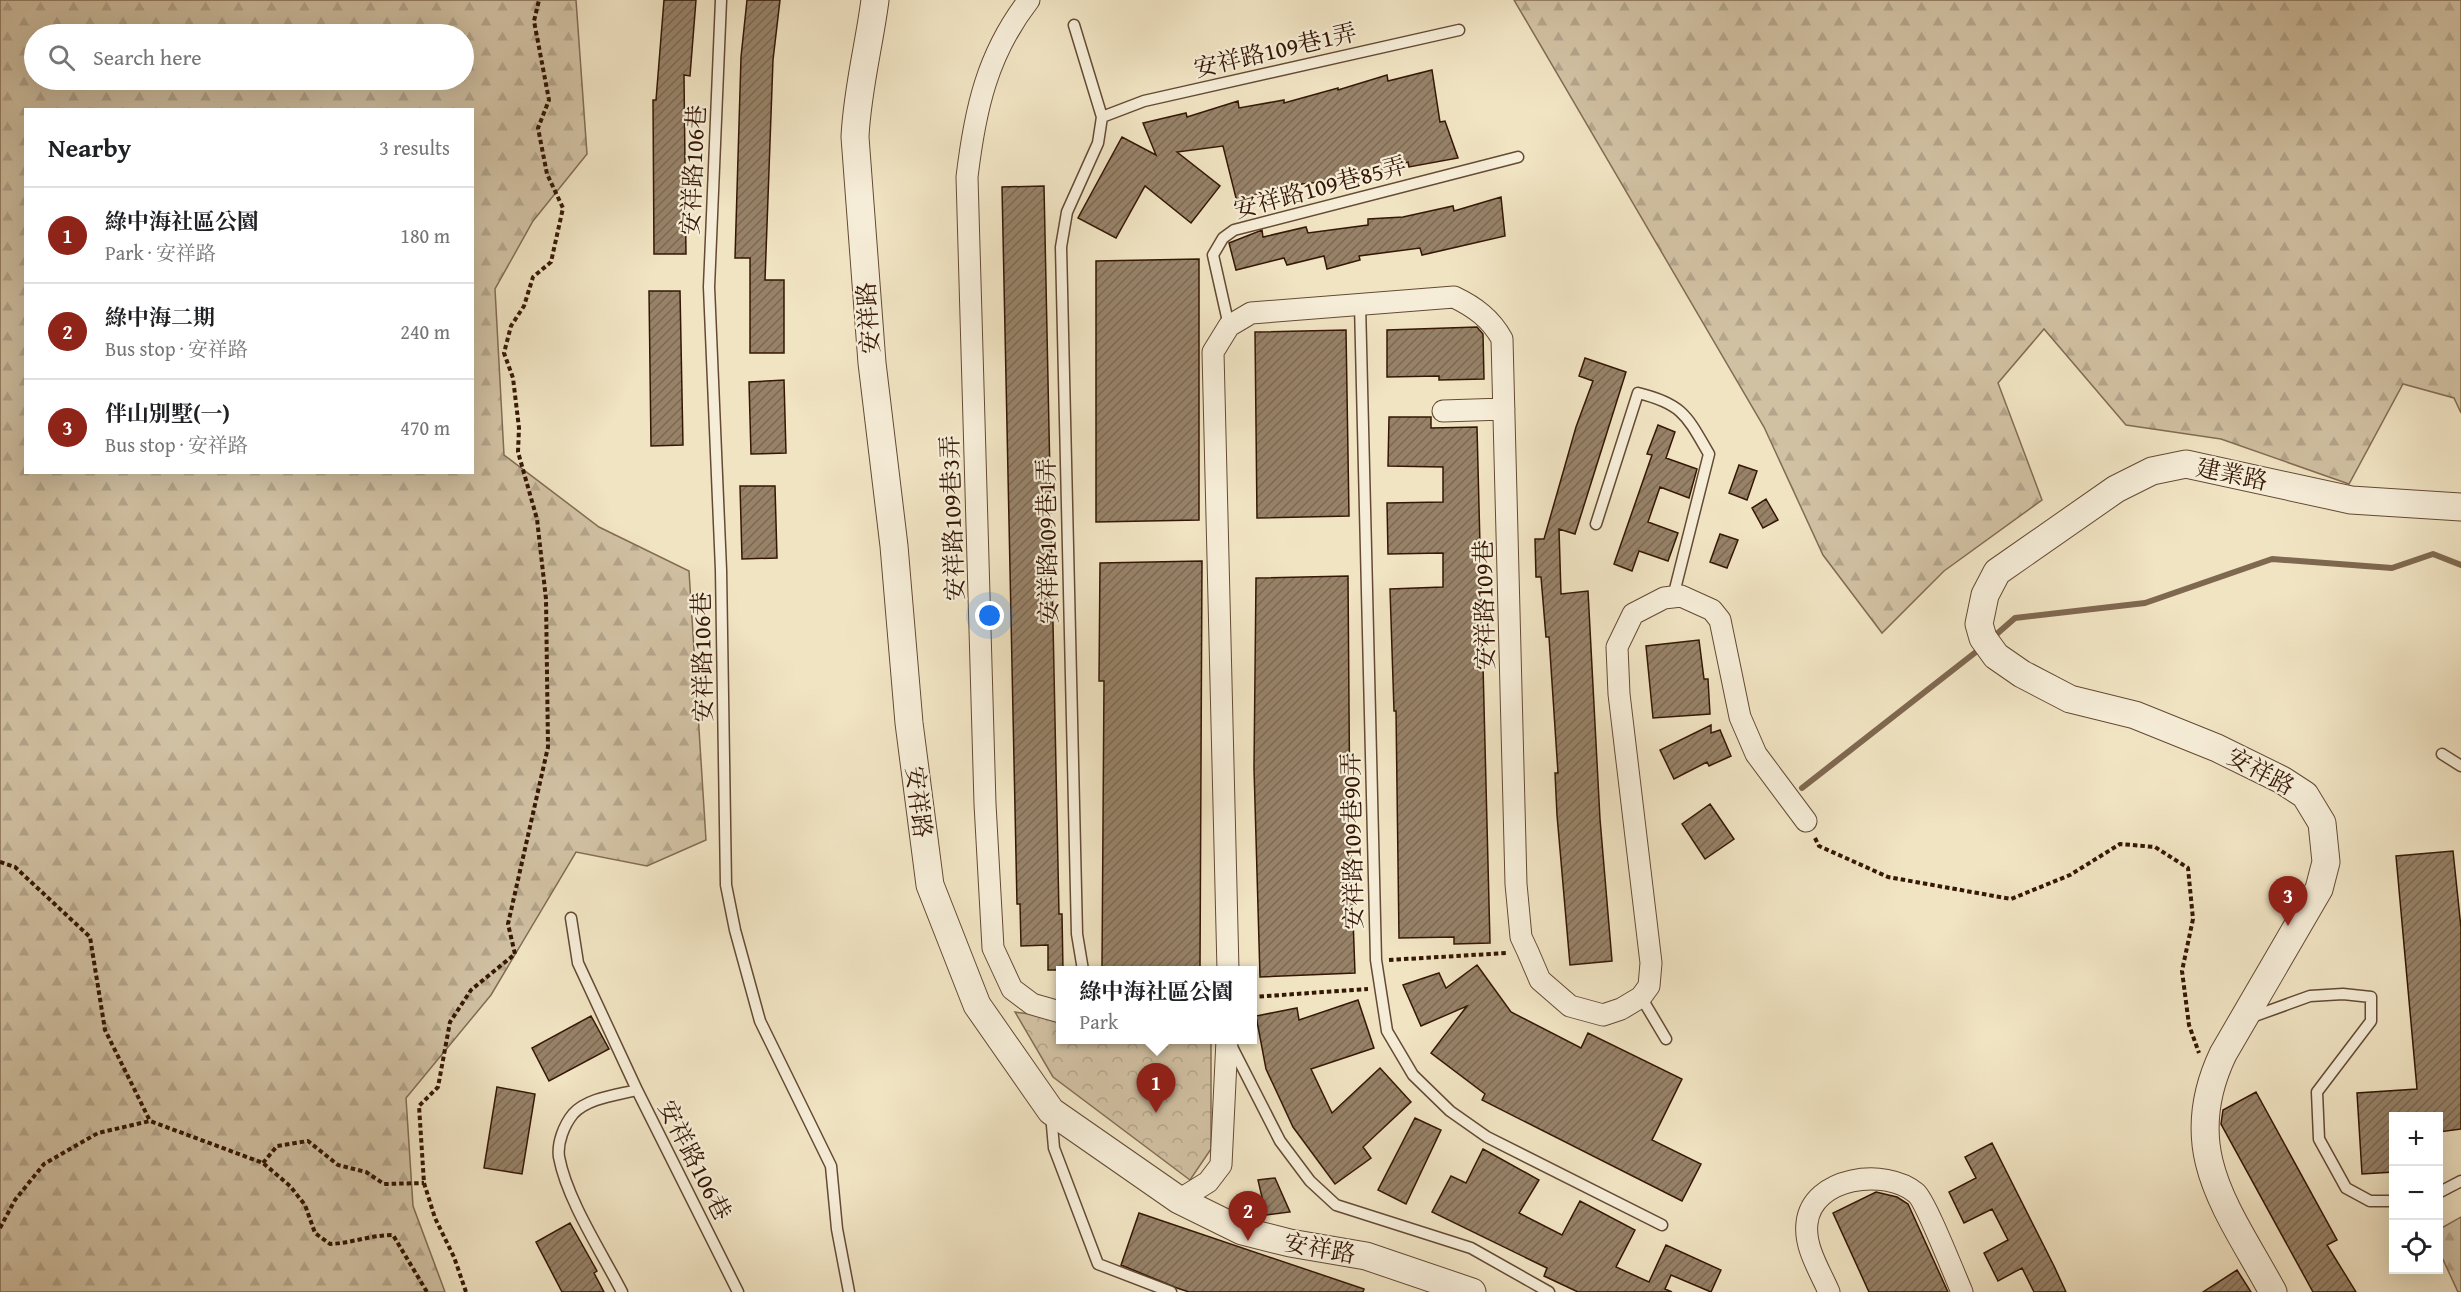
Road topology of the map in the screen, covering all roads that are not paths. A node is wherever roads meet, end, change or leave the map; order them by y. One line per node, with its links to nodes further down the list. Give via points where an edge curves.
1 (722, 0): 37 (lane, 安祥路106巷, via 709,287 721,570 726,885 759,1021 831,1166)
2 (874, 0): 29 (street, 安祥路, via 865,69 856,102 855,137 872,363 930,885 976,1005)
3 (1029, 0): 23 (street, 安祥路109巷3弄, via 993,58 974,119 968,177 985,804 993,948 1012,989 1032,1004)
4 (1074, 25): 6 (lane, 安祥路109巷1弄)
5 (1459, 30): 6 (lane, 安祥路109巷1弄, via 1144,101)
6 (1102, 117): 20 (lane, 安祥路109巷1弄, via 1098,143 1067,212 1061,247 1077,934)
7 (1518, 157): 9 (lane, 安祥路109巷85弄, via 1234,230 1223,238 1213,255)
8 (1360, 304): 9 (street, 安祥路109巷, via 1273,309 1251,313); 10 (street, 安祥路109巷, via 1454,297 1470,305 1493,323 1502,339); 34 (lane, 安祥路109巷90弄, via 1376,960 1387,1032 1413,1075 1450,1111 1487,1137)
9 (1229, 326): 21 (street, via 1214,352)
10 (1504, 409): 11 (street); 22 (street, 安祥路109巷, via 1516,884 1521,937 1540,980 1570,1006 1604,1014)
11 (1443, 411)
12 (2461, 507): 14 (street, 建業路, via 2351,500 2186,464 2152,471 2116,489)
13 (1596, 524): 15 (lane, via 1638,393 1662,399 1685,414 1709,454)
14 (1996, 572): 24 (street, 安祥路, via 1985,595 1979,624 1983,638 1996,656 2070,699 2135,715 2282,780 2305,795 2322,823 2326,862 2319,889)
15 (1673, 597): 18 (street, via 1681,596 1712,610 1720,620 1740,717 1756,754); 22 (street, via 1633,614 1617,647 1619,694 1651,963 1649,986)
16 (2442, 754): 17 (lane)
17 (2461, 766)
18 (1806, 821)
19 (571, 918): 28 (lane, via 578,963)
20 (1082, 966)
21 (1228, 966)
22 (1641, 997): 25 (lane)
23 (1056, 1011)
24 (2244, 1019): 33 (lane, via 2310,996 2371,997 2371,1021 2317,1092 2319,1139 2346,1188 2370,1201); 43 (street, 安祥路, via 2223,1054 2211,1085 2205,1112 2205,1152 2216,1188)
25 (1666, 1039)
26 (1228, 1044): 32 (street, via 1221,1165 1208,1182)
27 (1230, 1044): 40 (lane, via 1280,1141 1310,1181 1336,1205 1471,1248)
28 (637, 1090): 35 (lane, 安祥路106巷, via 587,1104 573,1113 562,1130 559,1156 578,1207); 36 (lane, 安祥路106巷)
29 (1051, 1111): 32 (street, 安祥路); 38 (lane, via 1054,1148 1098,1264)
30 (2461, 1181): 31 (lane)
31 (2443, 1191)
32 (1179, 1200): 39 (street, 安祥路, via 1242,1231 1290,1244 1366,1256)
33 (2389, 1201)
34 (1662, 1225)
35 (622, 1292)
36 (738, 1292)
37 (849, 1292)
38 (1171, 1292)
39 (1472, 1292)
40 (1549, 1292)
41 (1829, 1292): 42 (street, via 1811,1252 1807,1222 1819,1197 1845,1182 1869,1177 1901,1184 1917,1194)
42 (1962, 1292)
43 (2274, 1292)

